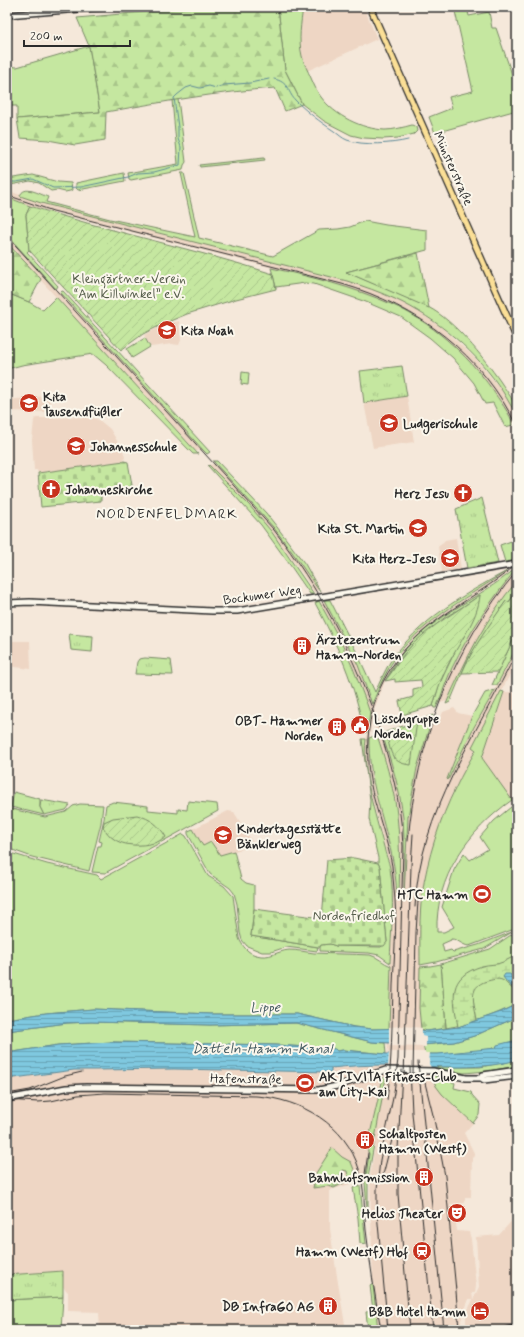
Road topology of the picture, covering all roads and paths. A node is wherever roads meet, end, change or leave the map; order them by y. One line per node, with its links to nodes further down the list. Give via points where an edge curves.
1 (103, 7): 3 (main road)
2 (370, 7): 4 (main road, Münsterstraße)
3 (7, 15)
4 (517, 339)
5 (517, 564): 6 (main road, Bockumer Weg, via 237,611)
6 (7, 603)
7 (517, 1070): 9 (main road, Hafenstraße)
8 (517, 1076): 9 (main road, Hafenstraße, via 484,1080)
9 (481, 1078): 10 (main road, Hafenstraße, via 460,1077 433,1071 388,1070 319,1090 86,1087 66,1088)
10 (7, 1099)
11 (517, 1328): 12 (main road)
12 (507, 1330)

